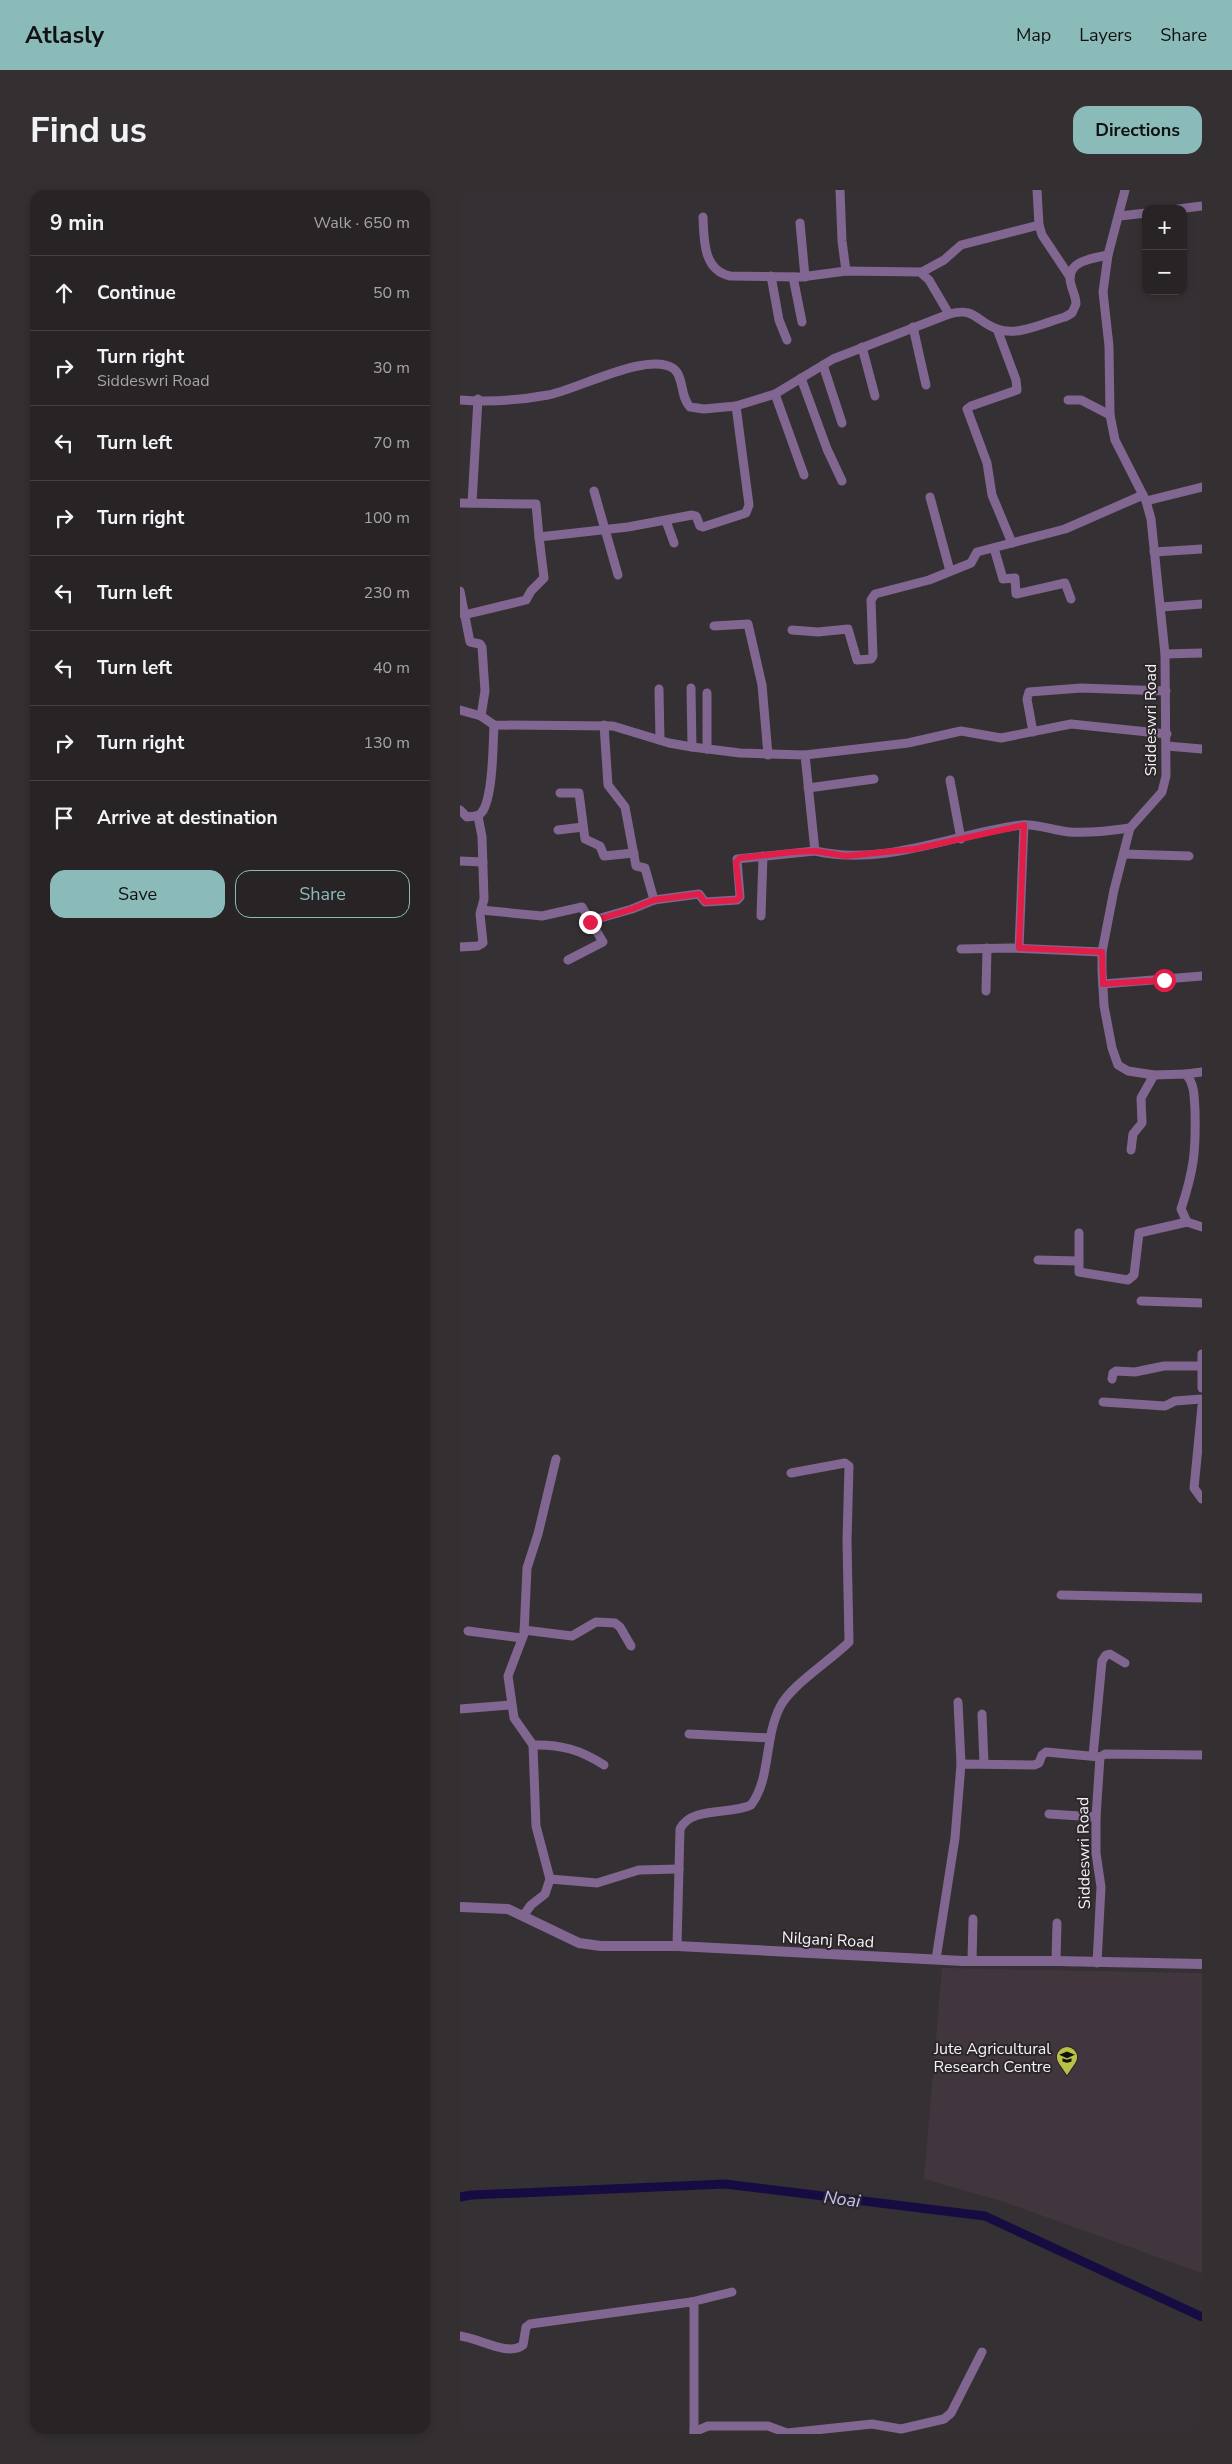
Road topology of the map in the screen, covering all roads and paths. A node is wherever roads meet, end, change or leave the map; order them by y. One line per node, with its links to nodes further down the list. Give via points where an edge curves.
1 (840, 190): 12 (street)
2 (1037, 190): 10 (street)
3 (1125, 190): 7 (street, Siddeswri Road)
4 (1202, 206): 5 (street)
5 (1187, 208)
6 (1142, 213): 7 (street)
7 (1120, 216): 11 (street, Siddeswri Road)
8 (702, 217): 14 (street, via 704,245 716,271 730,276)
9 (800, 223): 16 (street)
10 (1039, 225): 13 (street, via 961,245 944,260); 17 (street, via 1042,235)
11 (1108, 255): 17 (street, via 1078,264); 33 (street, Siddeswri Road, via 1103,299 1109,346)
12 (846, 271): 13 (street); 16 (street)
13 (922, 272): 18 (street)
14 (771, 276): 15 (street); 22 (street)
15 (793, 276): 16 (street); 19 (street)
16 (805, 277)
17 (1070, 277): 21 (street, via 1076,304 1065,317 1018,330)
18 (949, 314): 20 (street); 21 (street, via 971,312)
19 (802, 322)
20 (913, 327): 23 (street); 26 (street)
21 (997, 329): 47 (street, via 1018,388 967,409 987,463 992,495)
22 (786, 340)
23 (862, 347): 24 (street); 28 (street)
24 (823, 365): 25 (street); 34 (street)
25 (801, 378): 27 (street); 36 (street)
26 (926, 385)
27 (776, 394): 32 (street); 35 (street)
28 (875, 396)
29 (478, 399): 30 (street); 32 (street, via 547,395 628,368 652,364 674,369 690,407); 42 (street)
30 (460, 400)
31 (1068, 400): 33 (street, via 1082,400)
32 (736, 406): 43 (street, via 748,511 703,527 694,515)
33 (1110, 415): 40 (street, Siddeswri Road, via 1115,440)
34 (842, 423)
35 (804, 475)
36 (842, 481)
37 (1202, 487): 40 (street)
38 (594, 491): 44 (street)
39 (930, 496): 51 (street)
40 (1144, 498): 47 (street, via 1065,529); 50 (street, Siddeswri Road)
41 (460, 503): 42 (street)
42 (472, 503): 45 (street, via 536,504)
43 (666, 522): 44 (street); 46 (street)
44 (605, 530): 45 (street); 52 (street)
45 (540, 537): 57 (street, via 544,578 526,600)
46 (674, 543)
47 (1012, 543): 48 (street)
48 (994, 548): 51 (street, via 977,552 970,563); 54 (street, via 1002,578 1015,578 1016,594 1065,583)
49 (1202, 549): 50 (street)
50 (1154, 552): 56 (street, Siddeswri Road)
51 (950, 571): 59 (street, via 929,580 879,592 872,597 871,659 856,658 848,629 810,633)
52 (618, 575)
53 (460, 591): 57 (street)
54 (1071, 599)
55 (1202, 604): 56 (street)
56 (1161, 607): 61 (street, Siddeswri Road)
57 (464, 615): 67 (street, via 470,642 482,647 485,691)
58 (714, 626): 77 (street, via 748,624 762,685)
59 (792, 630)
60 (1202, 653): 61 (street)
61 (1165, 654): 64 (street, Siddeswri Road)
62 (659, 688): 72 (street)
63 (691, 688): 73 (street)
64 (1166, 691): 70 (street, via 1081,688 1029,692 1027,699); 71 (street, Siddeswri Road)
65 (708, 693): 75 (street)
66 (460, 710): 67 (street)
67 (481, 716): 68 (street)
68 (494, 725): 69 (street); 84 (street, via 492,778 483,811)
69 (604, 725): 72 (street); 91 (street, via 608,785 625,807)
70 (1032, 732): 71 (street, via 1071,724); 78 (street, via 998,738 961,731 908,743)
71 (1167, 734): 74 (street, Siddeswri Road)
72 (660, 740): 73 (street)
73 (692, 746): 75 (street)
74 (1167, 746): 76 (street); 87 (street, Siddeswri Road, via 1163,788)
75 (707, 749): 77 (street)
76 (1202, 749)
77 (768, 755): 78 (street)
78 (805, 755): 81 (street)
79 (874, 779): 81 (street)
80 (950, 780): 89 (street)
81 (808, 788): 90 (street)
82 (560, 793): 86 (street, via 579,793)
83 (460, 810): 84 (street, via 467,817)
84 (478, 816): 96 (street)
85 (1024, 825): 87 (street, via 1069,832); 89 (street); 103 (street)
86 (583, 827): 88 (street); 91 (street, via 586,841 600,846 604,856)
87 (1130, 828): 92 (street, Siddeswri Road)
88 (558, 830)
89 (961, 839): 90 (street, via 915,849 846,856)
90 (815, 851): 93 (street)
91 (634, 853): 97 (street, via 637,867 645,868)
92 (1124, 854): 94 (street); 105 (street, Siddeswri Road)
93 (763, 856): 97 (street, via 738,860 740,897 737,900 705,902 699,894); 99 (street)
94 (1189, 856)
95 (460, 861): 96 (street)
96 (483, 862): 98 (street)
97 (654, 900): 100 (street)
98 (481, 910): 100 (street, via 546,916 580,907); 101 (street, via 482,945)
99 (761, 916)
100 (590, 922): 106 (street, via 603,942)
101 (460, 948)
102 (987, 948): 103 (street); 104 (street); 109 (street)
103 (1019, 948): 105 (street)
104 (961, 949)
105 (1102, 952): 108 (street, Siddeswri Road)
106 (568, 960)
107 (1202, 976): 108 (street)
108 (1103, 984): 112 (street, Siddeswri Road, via 1104,1006 1118,1065 1128,1071)
109 (986, 991)
110 (1202, 1072): 111 (street, Siddeswri Road)
111 (1186, 1074): 112 (street, Siddeswri Road); 114 (street, via 1193,1086 1196,1133 1194,1162 1181,1209)
112 (1154, 1075): 113 (street, via 1141,1098 1142,1123 1133,1134)
113 (1131, 1150)
114 (1187, 1222): 115 (street); 118 (street, via 1139,1233 1131,1280 1080,1273)
115 (1202, 1227)
116 (1079, 1233): 118 (street)
117 (1038, 1260): 118 (street)
118 (1078, 1261)
119 (1141, 1301): 120 (street)
120 (1202, 1303)
121 (1202, 1354): 122 (street)
122 (1201, 1366): 123 (street, via 1116,1371 1112,1373); 124 (street)
123 (1112, 1379)
124 (1202, 1388)
125 (1202, 1399): 126 (street, via 1175,1401 1165,1406)
126 (1103, 1402)
127 (1202, 1406): 130 (street, via 1194,1488)
128 (556, 1459): 134 (street, via 527,1568)
129 (791, 1473): 142 (street, via 845,1463 849,1466 850,1638 782,1703)
130 (1202, 1499)
131 (1061, 1595): 132 (street)
132 (1202, 1598)
133 (468, 1631): 134 (street)
134 (523, 1634): 135 (street, via 572,1636 596,1622 615,1623); 138 (street, via 508,1676)
135 (631, 1646)
136 (1125, 1663): 145 (street, Siddeswri Road, via 1110,1654 1102,1661)
137 (958, 1702): 146 (street)
138 (511, 1705): 139 (street); 143 (street, via 514,1718)
139 (460, 1709)
140 (982, 1714): 147 (street)
141 (689, 1734): 142 (street)
142 (770, 1738): 151 (street, via 758,1797 748,1807 686,1819 680,1830)
143 (532, 1744): 148 (street, via 565,1746); 152 (street, via 536,1826)
144 (1202, 1754): 145 (street)
145 (1096, 1756): 147 (street, via 1046,1752 1037,1765); 150 (street, Siddeswri Road)
146 (961, 1764): 147 (street); 158 (street, via 954,1851)
147 (984, 1764)
148 (604, 1765)
149 (1049, 1814): 150 (street)
150 (1096, 1818): 161 (street, Siddeswri Road, via 1096,1853 1101,1887)
151 (679, 1870): 152 (street, via 639,1870 598,1884); 157 (street)
152 (550, 1879): 154 (street, via 545,1894)
153 (460, 1907): 154 (street, Nilganj Road, via 508,1909)
154 (523, 1916): 157 (street, Nilganj Road, via 592,1946)
155 (973, 1919): 159 (street)
156 (1057, 1923): 160 (street)
157 (677, 1946): 158 (street, Nilganj Road)
158 (936, 1960): 159 (street, Nilganj Road)
159 (972, 1961): 160 (street, Nilganj Road)
160 (1056, 1961): 161 (street, Nilganj Road)
161 (1097, 1963): 162 (street, Nilganj Road)
162 (1202, 1964)
163 (732, 2292): 164 (street)
164 (691, 2302): 165 (street, via 530,2324 520,2348 501,2349 476,2338); 167 (street, via 694,2306)
165 (460, 2336)
166 (982, 2352): 167 (street, via 951,2413 944,2419 901,2429 872,2424 787,2433 768,2426 708,2426)
167 (694, 2433)

